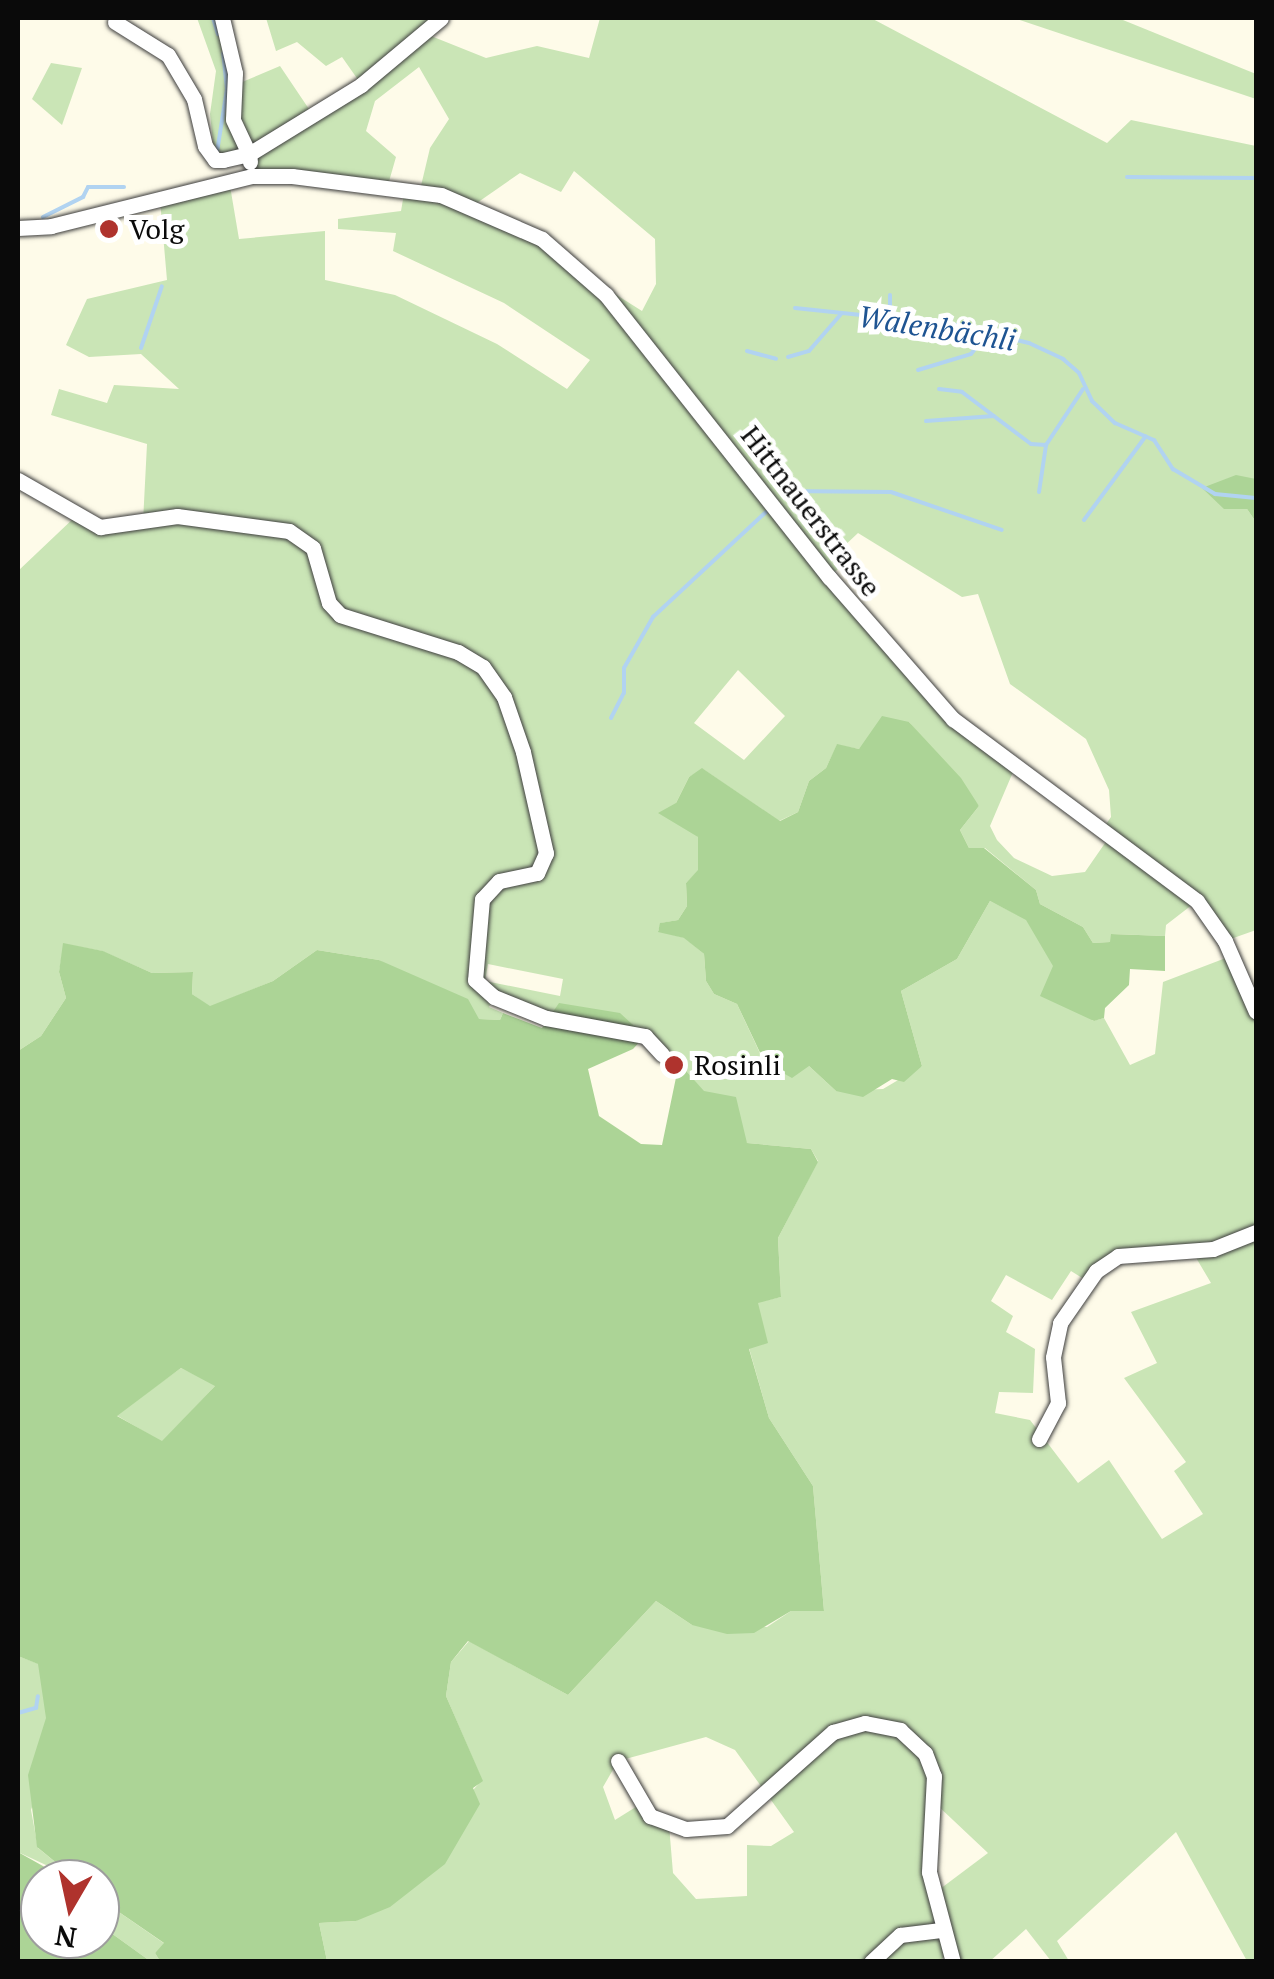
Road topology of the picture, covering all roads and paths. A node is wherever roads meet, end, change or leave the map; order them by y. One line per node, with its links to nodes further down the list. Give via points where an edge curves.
1 (222, 18): 4 (street, via 235,73 233,119)
2 (441, 18): 4 (street, via 361,85)
3 (115, 22): 4 (street, via 168,56 194,99 215,160)
4 (250, 154): 5 (street)
5 (252, 176): 6 (street, Hittnauerstrasse, via 51,226); 8 (street, Hittnauerstrasse, via 326,178 442,195 509,221 561,252 606,295 922,688 980,741 1197,900)
6 (18, 228)
7 (18, 480): 9 (street, via 76,516 110,528 177,516 289,530 313,548 329,602 340,615 451,650 483,667 504,697 524,752 546,854 537,874 499,882 482,899 476,980 494,997 546,1018 645,1036)
8 (1256, 1012)
9 (662, 1054)
10 (1256, 1232): 11 (street, via 1212,1249 1118,1256 1096,1271 1060,1323 1053,1357 1058,1403)
11 (1039, 1439)
12 (618, 1761): 13 (street, via 650,1816 686,1829 727,1826 833,1732 865,1722 900,1730 926,1754 934,1776 928,1872)
13 (941, 1930): 14 (street, via 900,1936); 15 (street)
14 (870, 1962)
15 (953, 1962)

